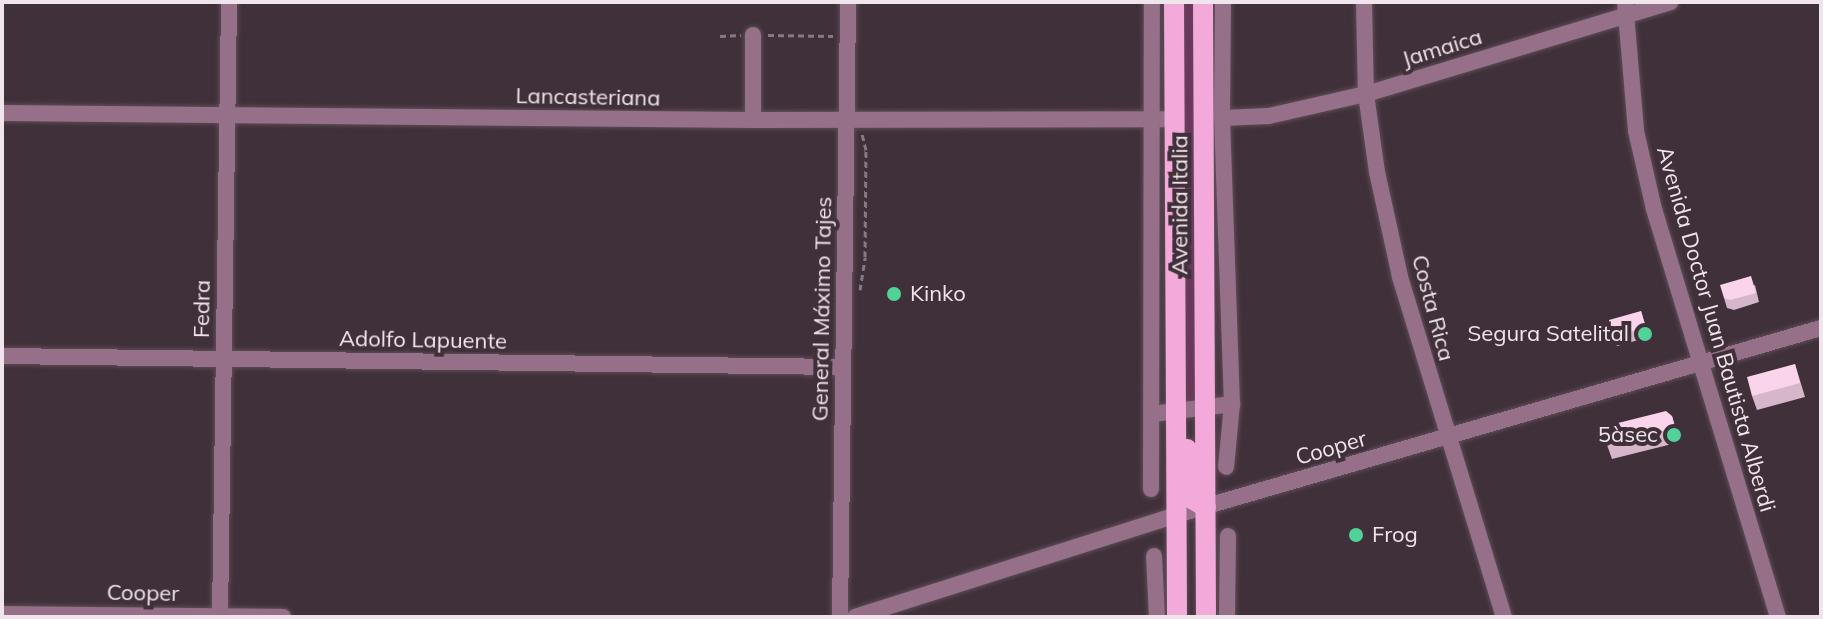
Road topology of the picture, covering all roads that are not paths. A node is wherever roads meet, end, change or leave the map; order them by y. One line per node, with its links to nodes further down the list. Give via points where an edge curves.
1 (229, 2): 13 (street, Fedra)
2 (848, 2): 18 (street, General Máximo Tajes)
3 (1152, 2): 17 (street, Avenida Italia)
4 (1174, 2): 15 (main road, Avenida Italia)
5 (1203, 2): 29 (main road, Avenida Italia)
6 (1223, 2): 14 (street, Avenida Italia)
7 (1364, 2): 11 (street, Costa Rica)
8 (1670, 2): 9 (street, Jamaica)
9 (1625, 9): 11 (street, Jamaica); 26 (street, Avenida Doctor Juan Bautista Alberdi, via 1636,131)
10 (753, 35): 16 (street)
11 (1366, 94): 14 (street, Jamaica, via 1269,116); 32 (street, Costa Rica, via 1400,277)
12 (2, 113): 13 (street, Lancasteriana)
13 (226, 114): 16 (street, Lancasteriana); 25 (street, Fedra)
14 (1222, 118): 28 (street, Avenida Italia)
15 (1174, 119): 17 (street, Lancasteriana); 19 (main road, Avenida Italia)
16 (753, 120): 18 (street, Lancasteriana)
17 (1152, 120): 18 (street, Lancasteriana); 20 (street, Avenida Italia)
18 (847, 121): 27 (street, General Máximo Tajes)
19 (1177, 311): 20 (street); 22 (main road, Avenida Italia)
20 (1152, 313): 24 (street, Avenida Italia)
21 (1821, 328): 26 (street, Cooper)
22 (1177, 355): 24 (street); 30 (main road, Avenida Italia)
23 (2, 356): 25 (street, Adolfo Lapuente)
24 (1151, 357): 31 (street, Avenida Italia)
25 (224, 359): 27 (street, Adolfo Lapuente); 44 (street, Fedra)
26 (1700, 362): 32 (street, Cooper); 49 (street, Avenida Doctor Juan Bautista Alberdi)
27 (843, 367): 46 (street, General Máximo Tajes)
28 (1232, 404): 29 (street); 35 (street, Avenida Italia)
29 (1205, 407): 30 (street); 37 (main road, Avenida Italia)
30 (1176, 411): 31 (street); 33 (main road, Avenida Italia); 37 (main road, via 1187,446 1192,499)
31 (1152, 414): 34 (street, Avenida Italia)
32 (1447, 438): 37 (street, Cooper); 48 (street, Costa Rica)
33 (1175, 445): 34 (street); 38 (main road, Avenida Italia)
34 (1152, 448): 36 (street, Avenida Italia)
35 (1226, 467)
36 (1151, 489)
37 (1206, 507): 38 (street, Cooper); 43 (main road, Avenida Italia)
38 (1176, 515): 41 (main road, Avenida Italia); 43 (main road, via 1192,524 1194,596); 47 (street, Cooper)
39 (1228, 536): 43 (street)
40 (1154, 556): 41 (street, Avenida Italia)
41 (1167, 613)
42 (2, 614): 44 (street, Cooper)
43 (1213, 614)
44 (220, 617): 45 (street, Cooper)
45 (283, 617)
46 (840, 617)
47 (855, 617)
48 (1504, 617)
49 (1778, 617)

